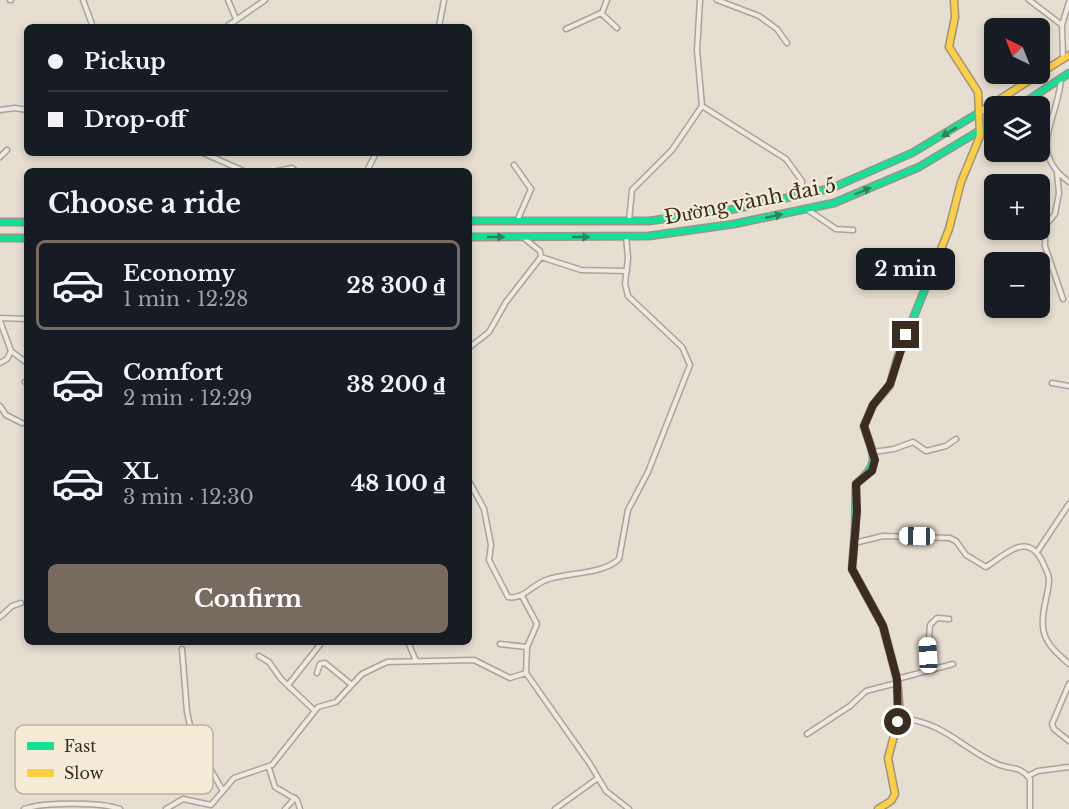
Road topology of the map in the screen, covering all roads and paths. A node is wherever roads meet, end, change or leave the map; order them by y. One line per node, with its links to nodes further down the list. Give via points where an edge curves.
1 (83, 0): 13 (street)
2 (228, 0): 12 (street)
3 (265, 0): 12 (street)
4 (444, 0): 15 (street)
5 (607, 0): 11 (street)
6 (700, 0): 25 (street, via 697,50)
7 (717, 0): 19 (street, via 759,16)
8 (954, 0): 28 (main road, via 949,47 978,92)
9 (1029, 0): 16 (street)
10 (1069, 2): 16 (street)
11 (601, 13): 17 (street); 18 (street)
12 (236, 19): 14 (street)
13 (92, 24)
14 (230, 24)
15 (440, 24)
16 (1062, 25): 21 (street)
17 (566, 28)
18 (617, 28)
19 (787, 43)
20 (1069, 55): 21 (main road, Đường vành đai 5)
21 (1063, 59): 28 (main road, Đường vành đai 5)
22 (1069, 73): 23 (main road)
23 (1061, 78): 24 (main road); 36 (street, via 1046,144 1047,159)
24 (1034, 96)
25 (702, 106): 38 (street, via 786,159 802,181); 42 (street, via 672,150 632,190)
26 (0, 110): 27 (street)
27 (24, 110)
28 (980, 113): 30 (main road); 38 (main road, Đường vành đai 5, one-way to 38, via 912,153 832,188)
29 (984, 128): 30 (main road, Đường vành đai 5)
30 (981, 130): 39 (main road, Đường vành đai 5, one-way to 30, via 834,203 919,167); 65 (main road, via 961,182 949,230 890,384 873,405 864,426)
31 (7, 150): 33 (street)
32 (210, 156): 35 (street)
33 (0, 157)
34 (514, 165): 41 (street, via 531,189)
35 (237, 168)
36 (1056, 172): 37 (street); 53 (street, via 1059,193 1055,214 1046,226 1046,246)
37 (1069, 182)
38 (802, 194): 42 (main road, Đường vành đai 5, via 735,209)
39 (807, 209): 45 (street, via 836,229); 46 (main road, Đường vành đai 5, one-way to 39, via 734,224)
40 (472, 221): 41 (main road, Đường vành đai 5)
41 (517, 221): 42 (main road, Đường vành đai 5)
42 (629, 221)
43 (0, 222): 44 (main road)
44 (24, 222)
45 (853, 230)
46 (626, 236): 48 (main road, Đường vành đai 5, one-way to 46); 52 (street)
47 (472, 237): 48 (main road, Đường vành đai 5, one-way to 48)
48 (522, 237): 51 (street, via 540,251)
49 (0, 238): 50 (main road)
50 (24, 238)
51 (541, 257): 52 (street, via 581,270); 56 (street, via 506,302 489,332)
52 (627, 271): 70 (street, via 624,284 628,296 682,347 690,358 689,371 646,477 628,510 619,559 609,566 546,580)
53 (1063, 299)
54 (24, 319): 55 (street)
55 (0, 320): 57 (street)
56 (472, 345)
57 (11, 351): 58 (street); 59 (street)
58 (24, 361)
59 (0, 363)
60 (1052, 383): 61 (street)
61 (1069, 386)
62 (0, 406): 63 (street, via 6,415)
63 (22, 423)
64 (956, 439): 65 (street, via 926,451 914,442)
65 (873, 452): 68 (main road, via 874,466 856,484)
66 (472, 487): 70 (street, via 484,509 491,545 489,560 508,597)
67 (1069, 504): 69 (street)
68 (853, 543): 69 (street, via 883,536 950,538 966,555 986,567 1013,549 1029,547); 86 (main road, via 854,576 880,621)
69 (1037, 552): 82 (street, via 1049,580 1043,630 1053,650)
70 (522, 596): 77 (street, via 537,624)
71 (21, 603): 72 (street)
72 (0, 617)
73 (949, 619): 83 (street, via 937,618 930,625 928,649)
74 (500, 644): 77 (street)
75 (320, 645): 88 (street)
76 (409, 645): 80 (street)
77 (527, 647): 85 (street)
78 (182, 649): 92 (street)
79 (259, 656): 88 (street)
80 (416, 661): 85 (street, via 474,660 507,677); 89 (street, via 387,662 362,674)
81 (953, 664): 83 (street)
82 (1069, 664)
83 (933, 670): 86 (street)
84 (317, 673): 89 (street, via 320,664 325,663)
85 (526, 673): 99 (street)
86 (897, 681): 91 (main road); 93 (street, via 866,691)
87 (1069, 684): 94 (street, via 1052,724)
88 (288, 685): 90 (street)
89 (352, 685): 90 (street, via 336,702)
90 (314, 710): 96 (street)
91 (900, 718): 98 (street, via 926,722 996,764 1019,768); 109 (main road, via 888,758 894,798)
92 (190, 725)
93 (807, 734)
94 (1069, 741)
95 (1069, 767): 98 (street)
96 (269, 768): 100 (street, via 234,778); 101 (street, via 275,787)
97 (213, 774): 100 (street)
98 (1028, 776): 110 (street)
99 (598, 778): 107 (street); 108 (street, via 609,795)
100 (223, 791): 104 (street, via 211,805 183,799)
101 (295, 798): 105 (street); 106 (street)
102 (24, 809): 103 (street, via 43,805)
103 (120, 809)
104 (166, 809)
105 (285, 809)
106 (300, 809)
107 (555, 809)
108 (629, 809)
109 (878, 809)
110 (1030, 809)

